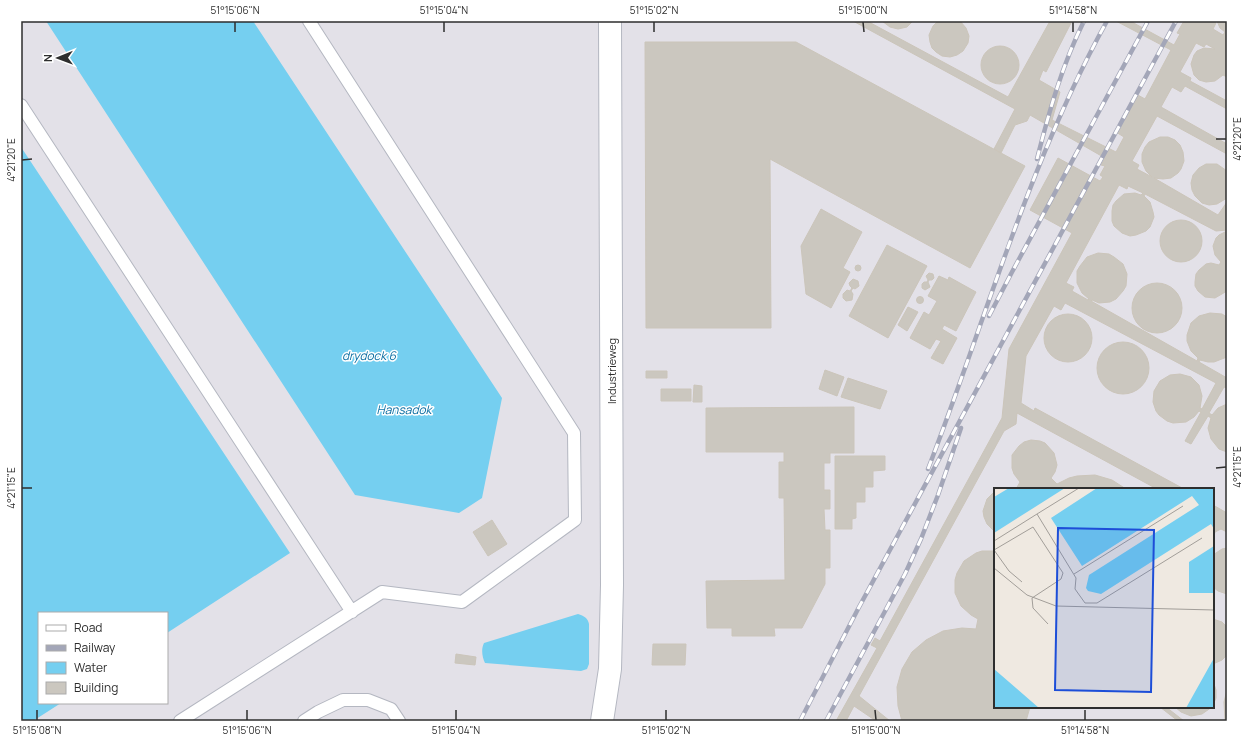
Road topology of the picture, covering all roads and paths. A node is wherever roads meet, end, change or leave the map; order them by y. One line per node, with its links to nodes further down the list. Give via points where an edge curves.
1 (309, 21): 4 (lane, via 574,434 575,520 462,602 382,592)
2 (610, 21): 8 (street, Industrieweg, via 612,585 610,669)
3 (21, 106): 4 (lane)
4 (352, 612): 5 (lane)
5 (180, 721)
6 (304, 721): 7 (lane, via 343,700 368,700 391,709)
7 (399, 721)
8 (602, 721)

